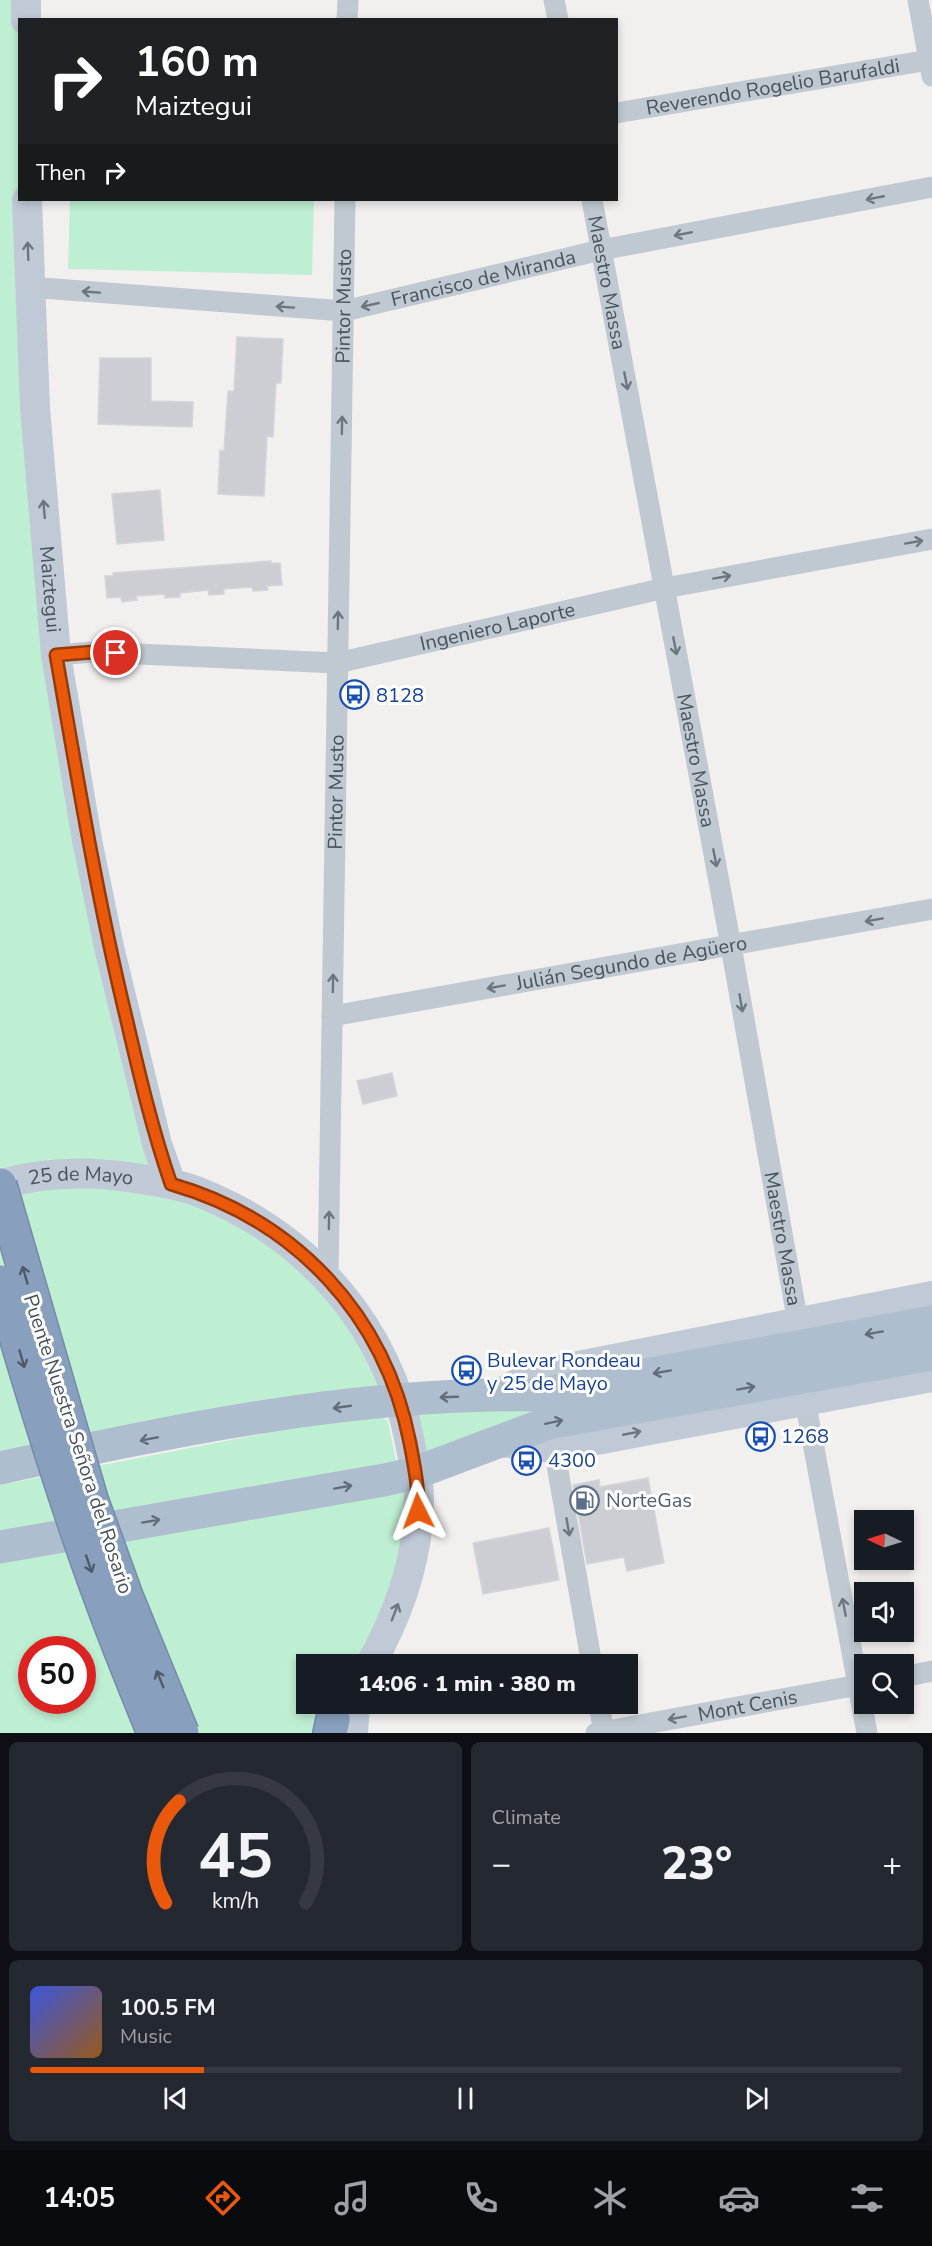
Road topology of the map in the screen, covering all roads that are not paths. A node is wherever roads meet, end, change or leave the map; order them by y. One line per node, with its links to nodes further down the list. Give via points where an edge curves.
1 (26, 0): 5 (main road)
2 (348, 0): 6 (street)
3 (554, 0): 7 (street)
4 (918, 0): 8 (street)
5 (26, 18)
6 (347, 18)
7 (558, 18)
8 (931, 68): 9 (street, Reverendo Rogelio Barufaldi)
9 (618, 113)
10 (932, 187): 14 (street, Francisco de Miranda, one-way to 14)
11 (27, 201): 15 (main road, Maiztegui, one-way to 11)
12 (345, 201): 16 (street, Pintor Musto)
13 (592, 201): 14 (street, Maestro Massa)
14 (601, 250): 16 (street, Francisco de Miranda, one-way to 16); 18 (street, Maestro Massa, one-way to 18)
15 (29, 287): 16 (street, Francisco de Miranda, one-way to 15); 19 (main road, Maiztegui, one-way to 15)
16 (344, 311): 20 (street, Pintor Musto, one-way to 16)
17 (932, 539): 18 (street, Ingeniero Laporte, one-way to 17)
18 (665, 588): 20 (street, Ingeniero Laporte); 22 (street, Maestro Massa, one-way to 22)
19 (56, 655): 20 (street, Ingeniero Laporte, via 93,652); 24 (main road, Maiztegui, via 109,947 157,1144)
20 (337, 663): 23 (street, Pintor Musto, one-way to 20)
21 (932, 909): 22 (street, Julián Segundo de Agüero, one-way to 22)
22 (731, 946): 23 (street, Julián Segundo de Agüero, one-way to 23); 30 (street, Maestro Massa, one-way to 30)
23 (332, 1016): 26 (street, Pintor Musto, one-way to 23)
24 (171, 1184): 25 (main road, 25 de Mayo, via 105,1174 67,1173); 26 (main road, 25 de Mayo, via 200,1192 249,1215 294,1246)
25 (0, 1185): 51 (highway, Puente Nuestra Señora del Rosario, one-way to 25, bridge, via 126,1596 92,1499)
26 (328, 1278): 34 (main road, 25 de Mayo, via 358,1316)
27 (0, 1282): 50 (highway, Puente Nuestra Señora del Rosario, one-way to 50, bridge, via 67,1502)
28 (932, 1296): 30 (main road)
29 (932, 1322): 33 (main road, one-way to 33, via 537,1395)
30 (798, 1323): 33 (main road, via 533,1375)
31 (932, 1354): 36 (main road, one-way to 31, via 548,1423)
32 (932, 1377): 35 (main road)
33 (497, 1395): 34 (main road, one-way to 34)
34 (400, 1399): 38 (main road, one-way to 38, via 244,1420); 39 (main road, 25 de Mayo)
35 (805, 1400): 37 (main road, one-way to 35); 43 (street, one-way to 35)
36 (499, 1442): 37 (main road); 39 (main road)
37 (554, 1448): 42 (street, one-way to 42)
38 (0, 1468)
39 (415, 1473): 40 (main road, one-way to 39); 41 (main road, 25 de Mayo, one-way to 39, via 408,1580 418,1527)
40 (0, 1547)
41 (377, 1654)
42 (590, 1654)
43 (855, 1654)
44 (932, 1671): 45 (street)
45 (914, 1675)
46 (854, 1685): 49 (street, Mont Cenis, one-way to 49)
47 (600, 1714): 49 (street)
48 (865, 1714): 52 (street)
49 (601, 1732)
50 (154, 1733)
51 (182, 1733)
52 (867, 1733)

